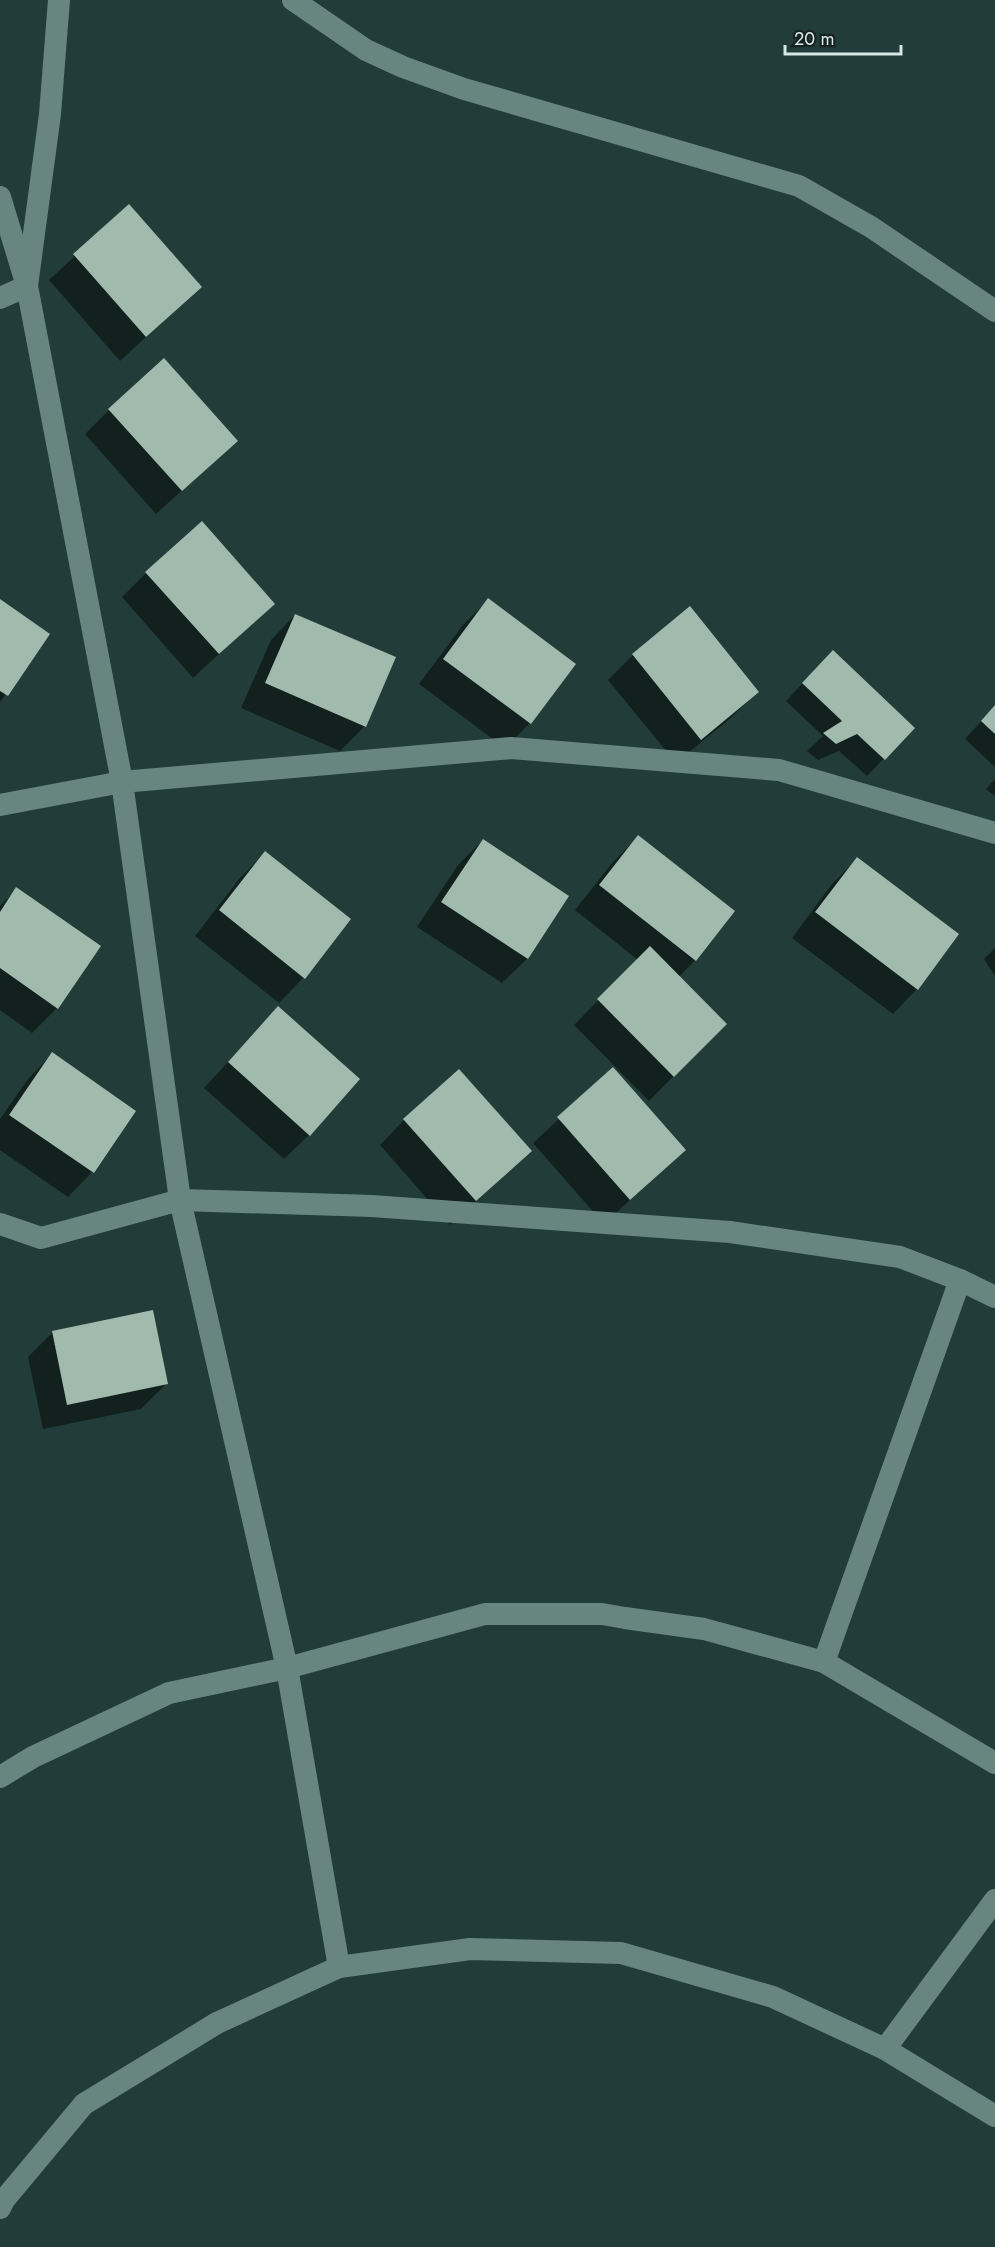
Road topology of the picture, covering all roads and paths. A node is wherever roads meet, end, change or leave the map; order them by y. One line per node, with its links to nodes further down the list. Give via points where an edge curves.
1 (59, 0): 4 (lane, via 50,114)
2 (293, 0): 6 (lane, via 366,50 403,67 464,89 799,186 871,227)
3 (0, 197): 4 (lane)
4 (27, 286): 5 (lane); 7 (lane)
5 (0, 298)
6 (995, 311)
7 (122, 782): 8 (lane); 9 (lane, via 511,748 779,770); 10 (lane)
8 (0, 805)
9 (995, 833)
10 (180, 1200): 11 (lane, via 41,1238); 12 (lane, via 372,1206 730,1232 900,1257); 15 (lane)
11 (0, 1224)
12 (960, 1280): 13 (lane); 14 (lane)
13 (995, 1297)
14 (824, 1662): 15 (lane, via 704,1629 614,1616 485,1614); 16 (lane)
15 (287, 1668): 17 (lane, via 169,1693 33,1757); 19 (lane)
16 (995, 1763)
17 (0, 1777)
18 (995, 1900): 20 (lane)
19 (339, 1967): 20 (lane, via 470,1949 621,1953 772,1997); 22 (lane, via 217,2023 84,2104)
20 (885, 2049): 21 (lane)
21 (995, 2116)
22 (1, 2202)

